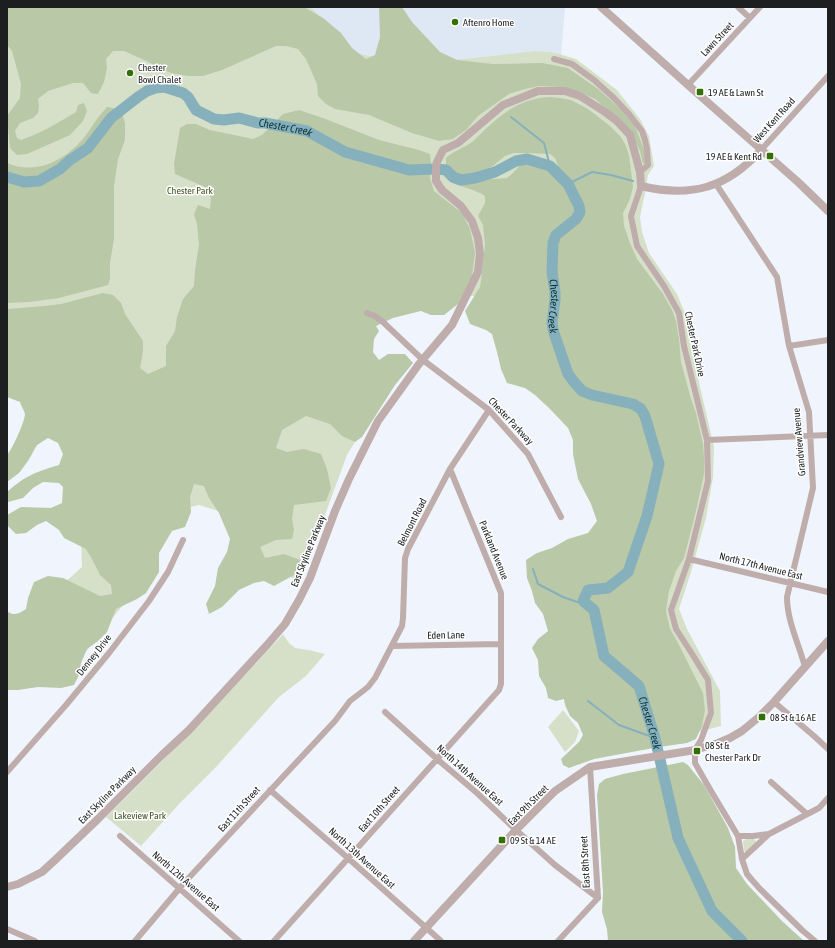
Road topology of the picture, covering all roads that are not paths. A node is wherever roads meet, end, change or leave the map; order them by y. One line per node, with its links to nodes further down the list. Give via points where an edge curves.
1 (601, 7): 7 (street)
2 (738, 7): 4 (street)
3 (760, 7): 4 (street, Lawn Street)
4 (750, 18): 7 (street, Lawn Street)
5 (554, 59): 10 (street, via 572,64 594,80 614,98 642,131 648,165)
6 (828, 76): 8 (street, West Kent Road)
7 (688, 85): 8 (street)
8 (761, 150): 11 (street, West Kent Road, via 734,175); 13 (street)
9 (441, 153): 10 (street, Chester Park Drive, via 458,143 504,105 538,90 565,91 580,96 605,112 630,135); 17 (street, East Skyline Parkway, via 436,167 436,181 472,221 480,254 478,272 452,325)
10 (640, 172): 12 (street, Chester Park Drive)
11 (716, 184): 12 (street, West Kent Road, via 679,192); 16 (street, Grandview Avenue, via 777,277)
12 (642, 186): 21 (street, Chester Park Drive, via 631,216 636,246 679,313 684,346)
13 (828, 211)
14 (367, 313): 17 (street, Chester Parkway, via 384,322)
15 (828, 340): 16 (street)
16 (789, 346): 20 (street, Grandview Avenue, via 809,412)
17 (423, 360): 18 (street, Chester Parkway); 51 (street, East Skyline Parkway, via 378,421 335,511 310,578 280,631 189,730 54,861 42,872)
18 (490, 410): 22 (street, Belmont Road); 23 (street, Chester Parkway, via 528,454)
19 (828, 435): 20 (street)
20 (810, 436): 21 (street); 26 (street, Grandview Avenue, via 813,488)
21 (707, 440): 25 (street, Chester Park Drive, via 708,481)
22 (450, 469): 29 (street, Parkland Avenue, via 501,593); 30 (street, Belmont Road, via 405,558 402,626)
23 (561, 517)
24 (183, 540): 40 (street, Denney Drive, via 168,572 149,601 66,706)
25 (689, 558): 26 (street, North 17th Avenue East); 37 (street, Chester Park Drive, via 671,610 676,629 708,680 711,713 701,740)
26 (791, 583): 27 (street, North 17th Avenue East); 31 (street, Grandview Avenue, via 787,608)
27 (828, 592)
28 (828, 641): 31 (street)
29 (500, 644): 30 (street, Eden Lane); 32 (street, Parkland Avenue)
30 (392, 646): 33 (street, Belmont Road, via 375,678)
31 (804, 667): 34 (street)
32 (499, 690): 38 (street, East 10th Street)
33 (360, 693): 42 (street, East 11th Street)
34 (774, 702): 36 (street); 37 (street, via 742,731 718,743)
35 (385, 712): 38 (street, North 14th Avenue East)
36 (828, 749)
37 (691, 751): 39 (street); 48 (street, via 698,768)
38 (437, 759): 45 (street, North 14th Avenue East, via 478,793); 49 (street, East 10th Street)
39 (590, 767): 45 (street, East 9th Street, via 556,791); 53 (street, East 8th Street)
40 (7, 772)
41 (771, 782): 44 (street)
42 (270, 790): 49 (street, North 13th Avenue East); 52 (street, East 11th Street)
43 (828, 798): 44 (street, via 819,808)
44 (808, 814): 46 (street)
45 (516, 830): 53 (street, North 14th Avenue East, via 555,865); 54 (street, East 9th Street)
46 (769, 834): 48 (street); 50 (street)
47 (120, 836): 52 (street, North 12th Avenue East)
48 (738, 836): 50 (street)
49 (349, 859): 54 (street, North 13th Avenue East); 59 (street, East 10th Street)
50 (742, 859): 63 (street, via 752,880)
51 (7, 887)
52 (180, 888): 57 (street, East 11th Street); 58 (street, North 12th Avenue East)
53 (598, 898): 62 (street, East 8th Street)
54 (425, 928): 60 (street, East 9th Street); 61 (street, North 13th Avenue East)
55 (7, 929): 56 (street)
56 (35, 941)
57 (135, 941)
58 (239, 941)
59 (274, 941)
60 (414, 941)
61 (441, 941)
62 (558, 941)
63 (815, 941)

